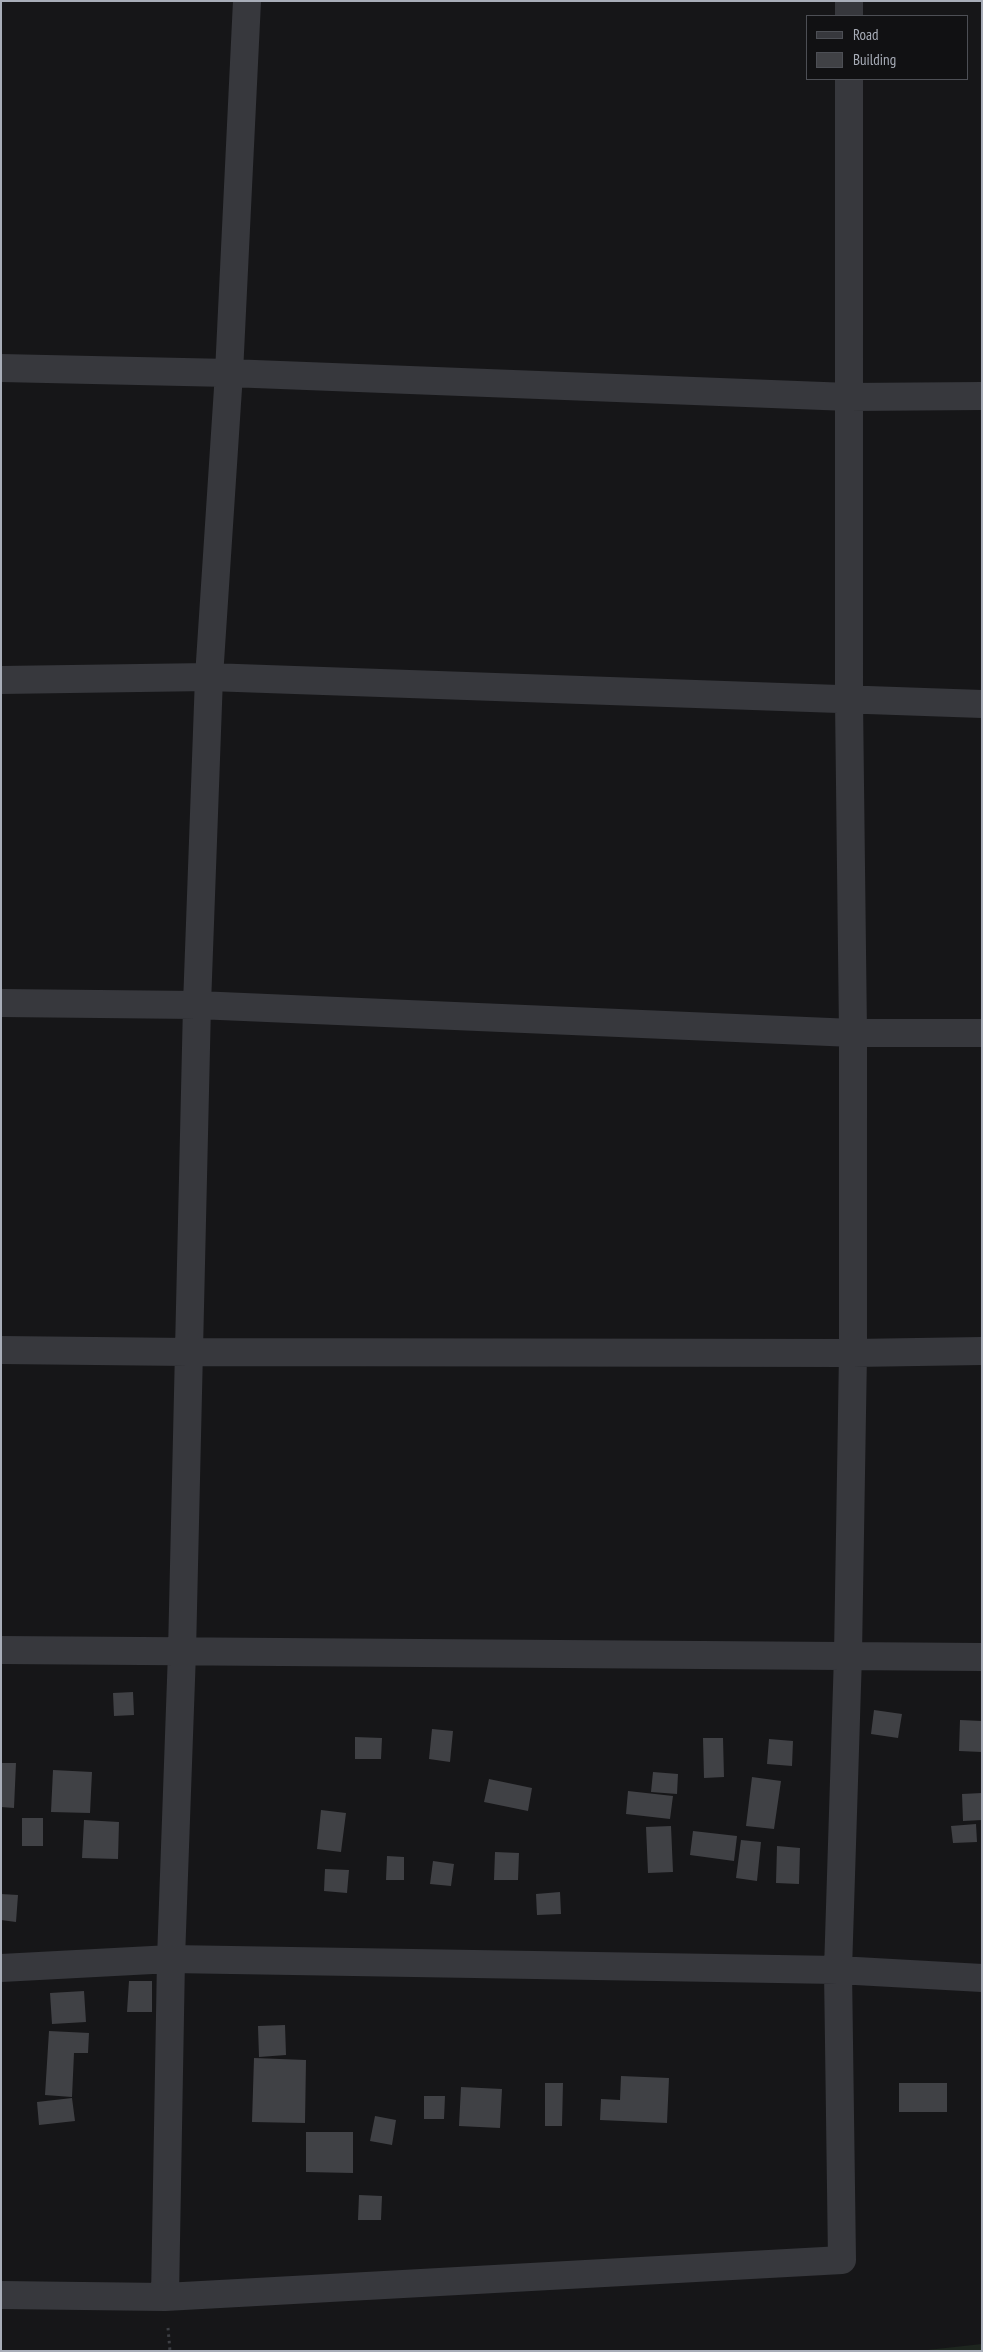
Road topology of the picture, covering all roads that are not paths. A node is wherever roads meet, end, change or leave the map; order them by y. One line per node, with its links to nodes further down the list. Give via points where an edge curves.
1 (247, 1): 6 (street)
2 (849, 1): 3 (street)
3 (849, 15)
4 (849, 80): 8 (street)
5 (1, 368): 6 (street)
6 (229, 373): 8 (street); 9 (street)
7 (982, 396): 8 (street)
8 (849, 397): 11 (street)
9 (209, 678): 10 (street); 11 (street); 14 (street)
10 (1, 680)
11 (849, 701): 12 (street); 15 (street)
12 (982, 704)
13 (1, 1003): 14 (street)
14 (197, 1005): 15 (street); 19 (street)
15 (853, 1033): 16 (street); 20 (street)
16 (982, 1033)
17 (1, 1350): 19 (street)
18 (982, 1351): 20 (street)
19 (188, 1352): 20 (street); 22 (street)
20 (853, 1353): 23 (street)
21 (1, 1650): 22 (street)
22 (182, 1652): 23 (street); 25 (street)
23 (848, 1655): 24 (street); 27 (street)
24 (982, 1657)
25 (171, 1959): 26 (street); 27 (street); 29 (street)
26 (1, 1968)
27 (838, 1970): 28 (street); 29 (street, via 842,2260)
28 (982, 1978)
29 (166, 2297): 30 (street)
30 (6, 2301)

